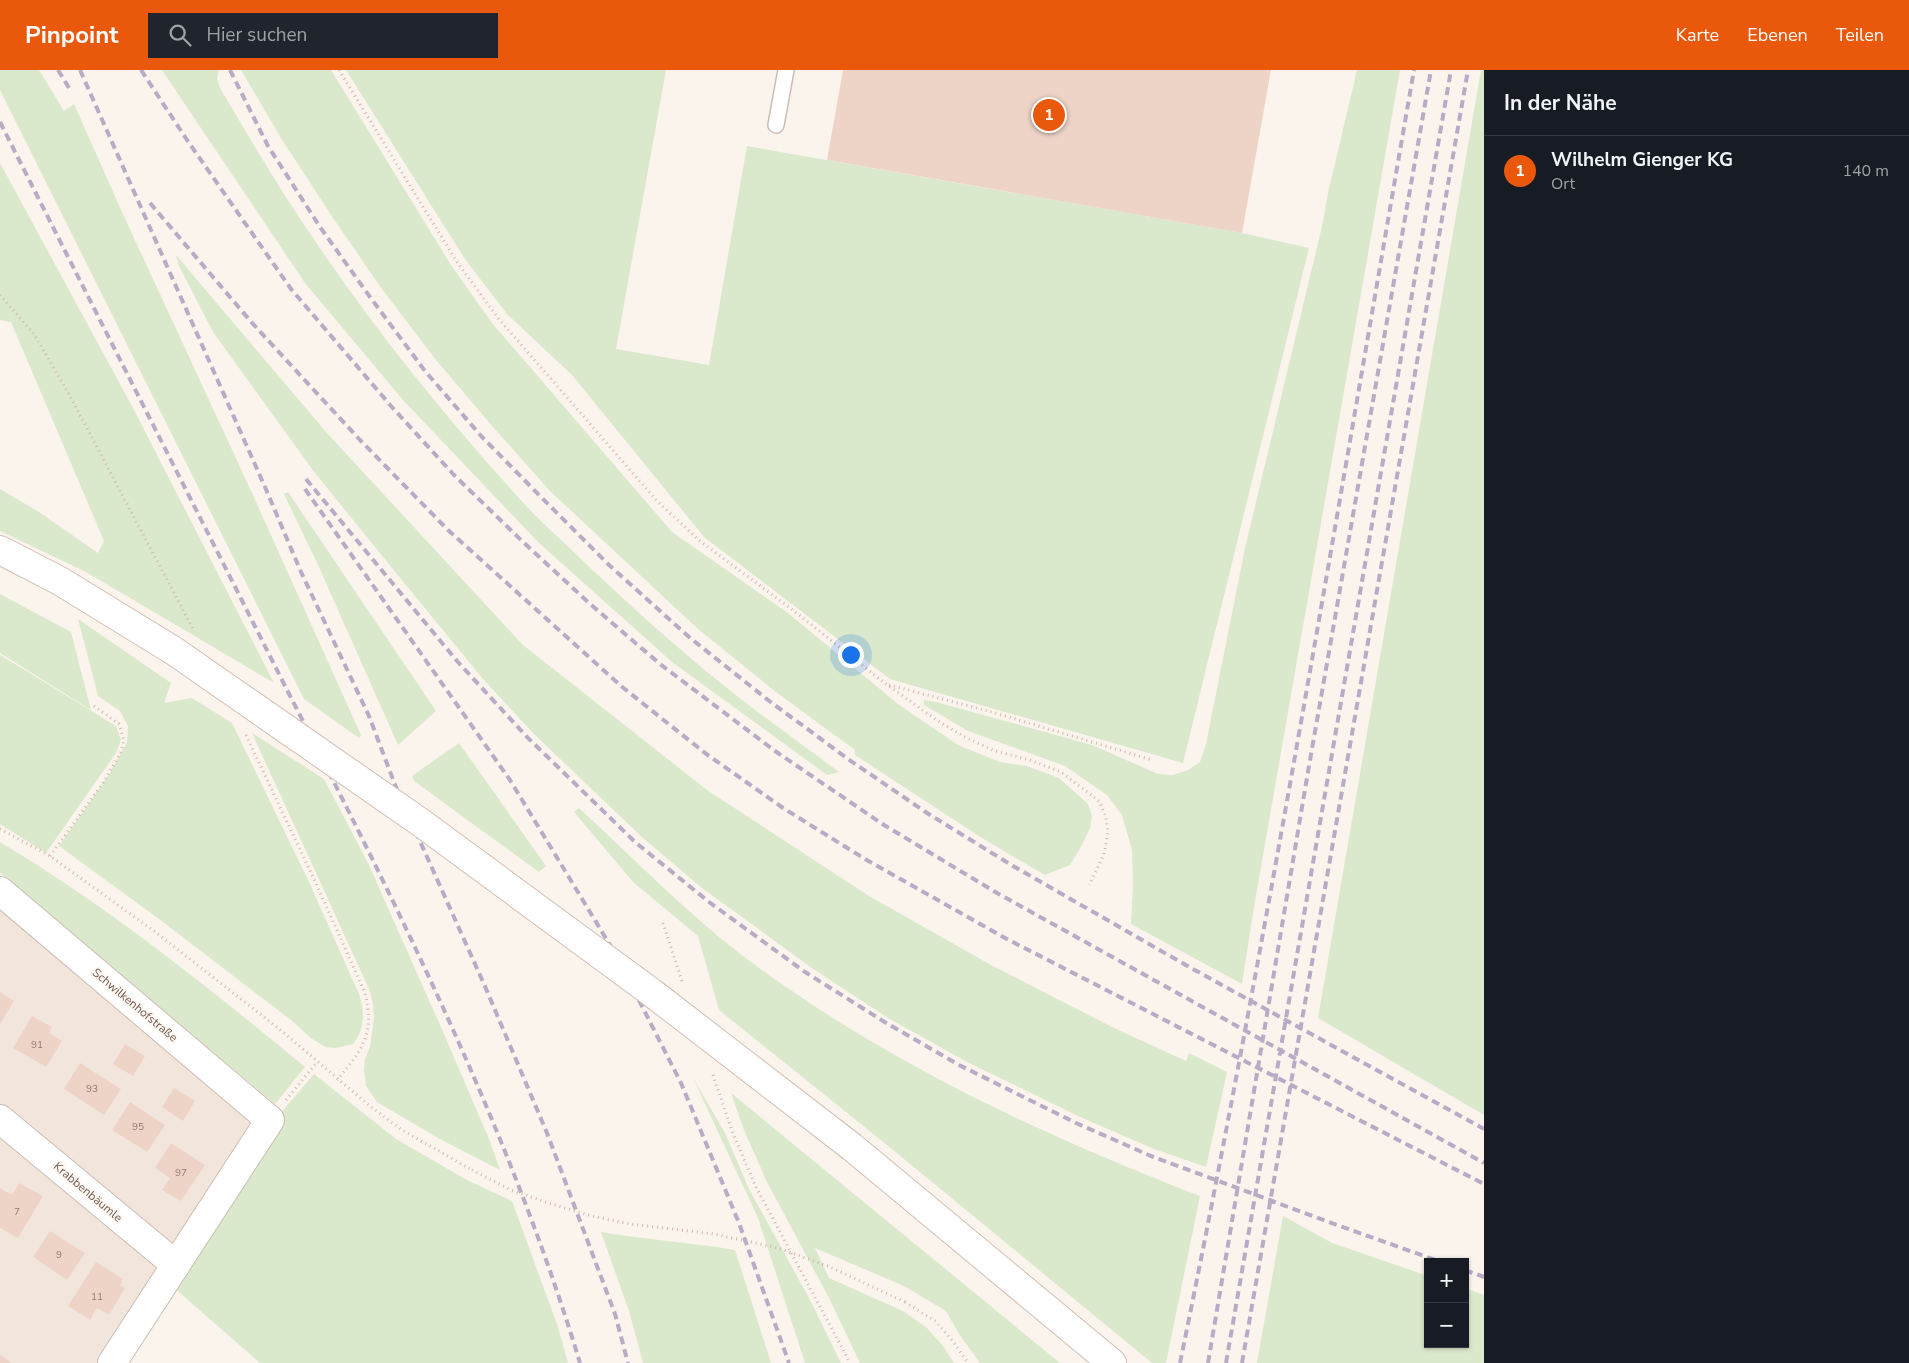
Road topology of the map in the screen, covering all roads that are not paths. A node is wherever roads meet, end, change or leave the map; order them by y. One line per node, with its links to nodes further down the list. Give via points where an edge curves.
1 (786, 70): 2 (lane)
2 (776, 126)
3 (0, 550): 8 (main road, bridge, via 60,581 174,651 420,822 651,992 852,1147)
4 (0, 890): 6 (main road, Schwilkenhofstraße, via 270,1120)
5 (0, 1119): 6 (main road, Krabbenbäumle)
6 (176, 1265): 7 (main road)
7 (112, 1363)
8 (1112, 1363)

